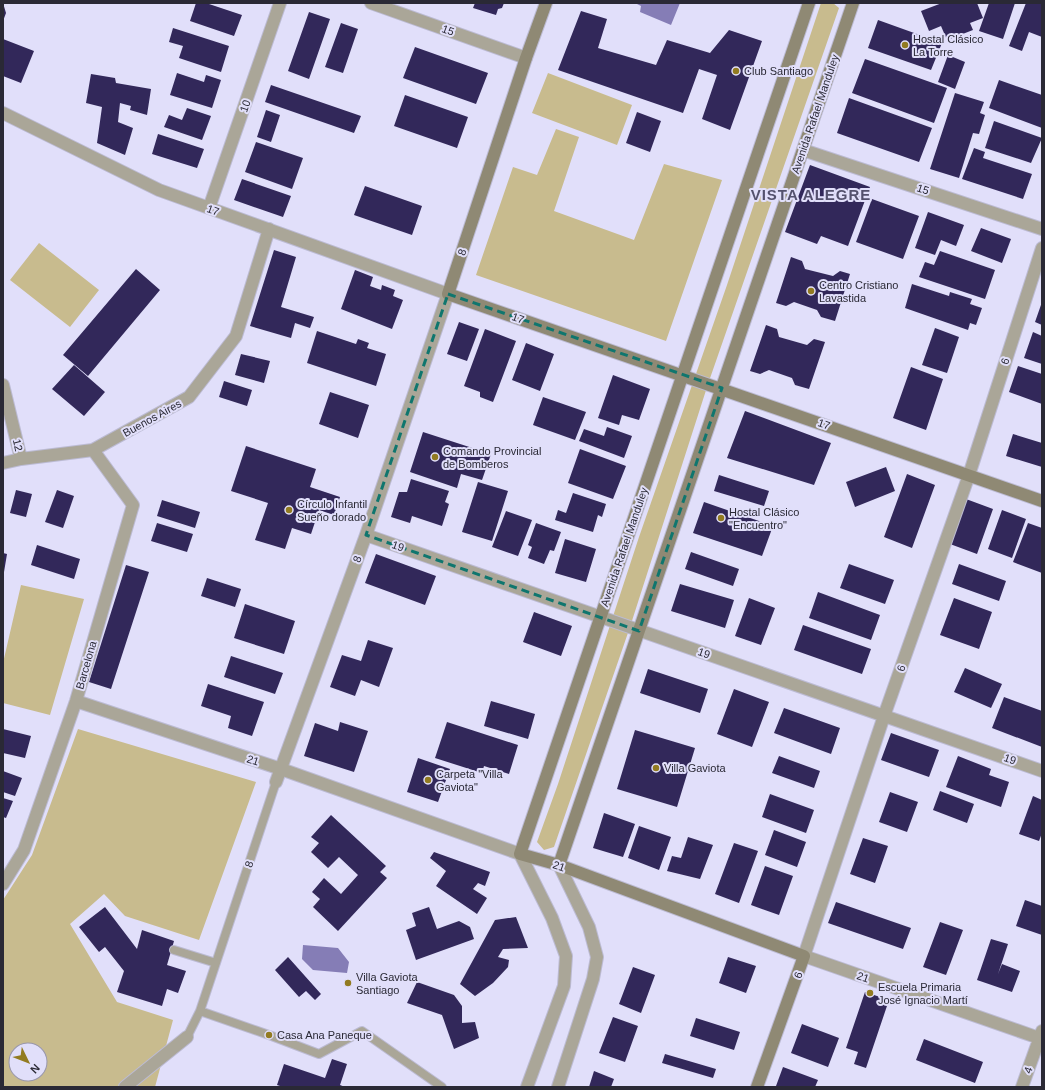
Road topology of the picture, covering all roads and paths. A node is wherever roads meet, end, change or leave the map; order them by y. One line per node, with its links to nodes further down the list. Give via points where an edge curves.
1 (280, 3): 9 (street, 10)
2 (371, 3): 6 (street, 15)
3 (546, 3): 6 (main road, 8)
4 (809, 3): 14 (main road, Avenida Rafael Manduley)
5 (854, 3): 8 (main road, Avenida Rafael Manduley)
6 (526, 58): 13 (main road, 8)
7 (3, 113): 9 (street, 17, via 159,190)
8 (803, 150): 11 (street, 15); 16 (main road, Avenida Rafael Manduley)
9 (209, 208): 10 (street, 17)
10 (269, 229): 13 (street, 17); 17 (street, Buenos Aires, via 236,336 213,368 189,397)
11 (1042, 229)
12 (1042, 248): 20 (street, 6)
13 (448, 294): 14 (main road, 17); 22 (street, 8)
14 (683, 375): 16 (main road, 17); 23 (main road, Avenida Rafael Manduley)
15 (3, 384): 18 (street, 12)
16 (722, 388): 20 (main road, 17); 24 (main road, Avenida Rafael Manduley)
17 (93, 450): 18 (street, Buenos Aires); 25 (street, Barcelona, via 133,505)
18 (21, 459): 19 (street, Buenos Aires)
19 (3, 464)
20 (969, 475): 21 (main road, 17); 26 (street, 6)
21 (1042, 501)
22 (366, 535): 23 (street, 19); 27 (street, 8)
23 (600, 617): 24 (street, 19); 30 (main road, Avenida Rafael Manduley)
24 (639, 630): 26 (street, 19); 31 (main road, Avenida Rafael Manduley)
25 (76, 701): 27 (street, 21); 32 (street, Barcelona, via 24,850)
26 (884, 716): 28 (street, 19); 34 (street, 6)
27 (281, 769): 29 (street, 8); 30 (street, 21)
28 (1042, 771)
29 (276, 782): 35 (lane, 8)
30 (520, 854): 31 (main road, 21); 41 (street, via 552,918 566,956 564,986)
31 (559, 865): 34 (main road, 21); 42 (street, via 589,927 597,957 593,979)
32 (3, 884)
33 (174, 950): 35 (lane)
34 (804, 956): 37 (street, 21); 43 (main road, 6)
35 (216, 963): 36 (lane, 8)
36 (200, 1011): 38 (lane, 8); 40 (lane, via 319,1054 362,1031)
37 (1041, 1034): 44 (street, 4)
38 (187, 1037): 39 (street, 8)
39 (125, 1087)
40 (442, 1087)
41 (527, 1087)
42 (558, 1087)
43 (757, 1087)
44 (1022, 1087)

